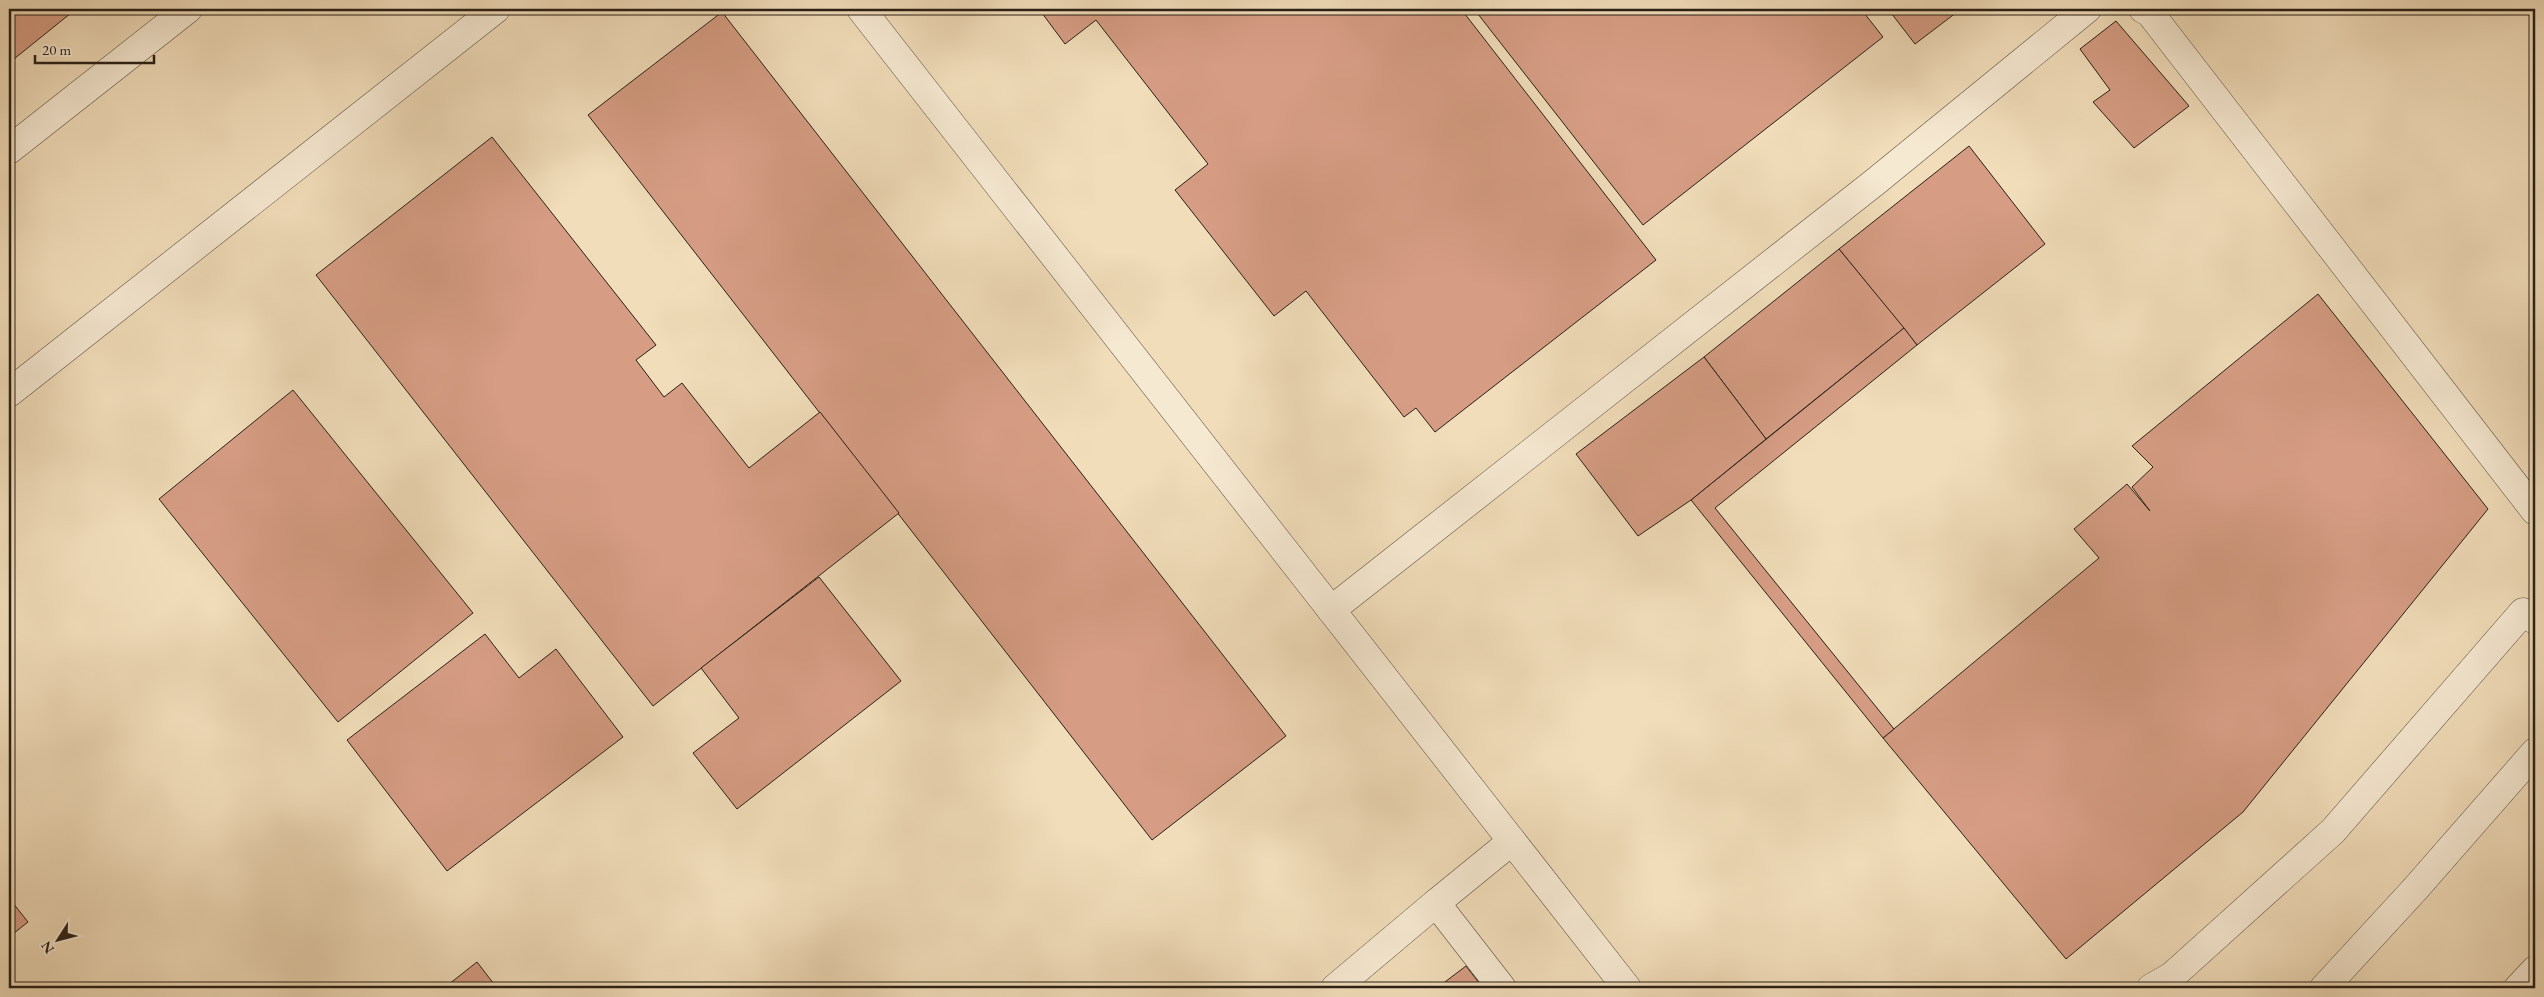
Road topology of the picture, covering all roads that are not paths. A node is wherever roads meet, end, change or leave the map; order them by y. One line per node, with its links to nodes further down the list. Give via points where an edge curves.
1 (188, 9): 6 (street)
2 (496, 9): 7 (street)
3 (860, 9): 10 (street)
4 (2087, 9): 10 (street, via 1875,182)
5 (2143, 9): 8 (street, via 2150,13)
6 (9, 150)
7 (9, 394)
8 (2535, 511)
9 (2531, 608): 18 (street, via 2333,831 2172,976)
10 (1331, 610): 12 (street)
11 (2535, 752): 19 (street)
12 (1512, 841): 13 (street); 17 (street)
13 (1436, 903): 15 (street); 16 (street)
14 (2535, 970): 20 (street)
15 (1335, 988)
16 (1502, 988)
17 (1627, 988)
18 (2151, 988)
19 (2324, 988)
20 (2518, 988)

